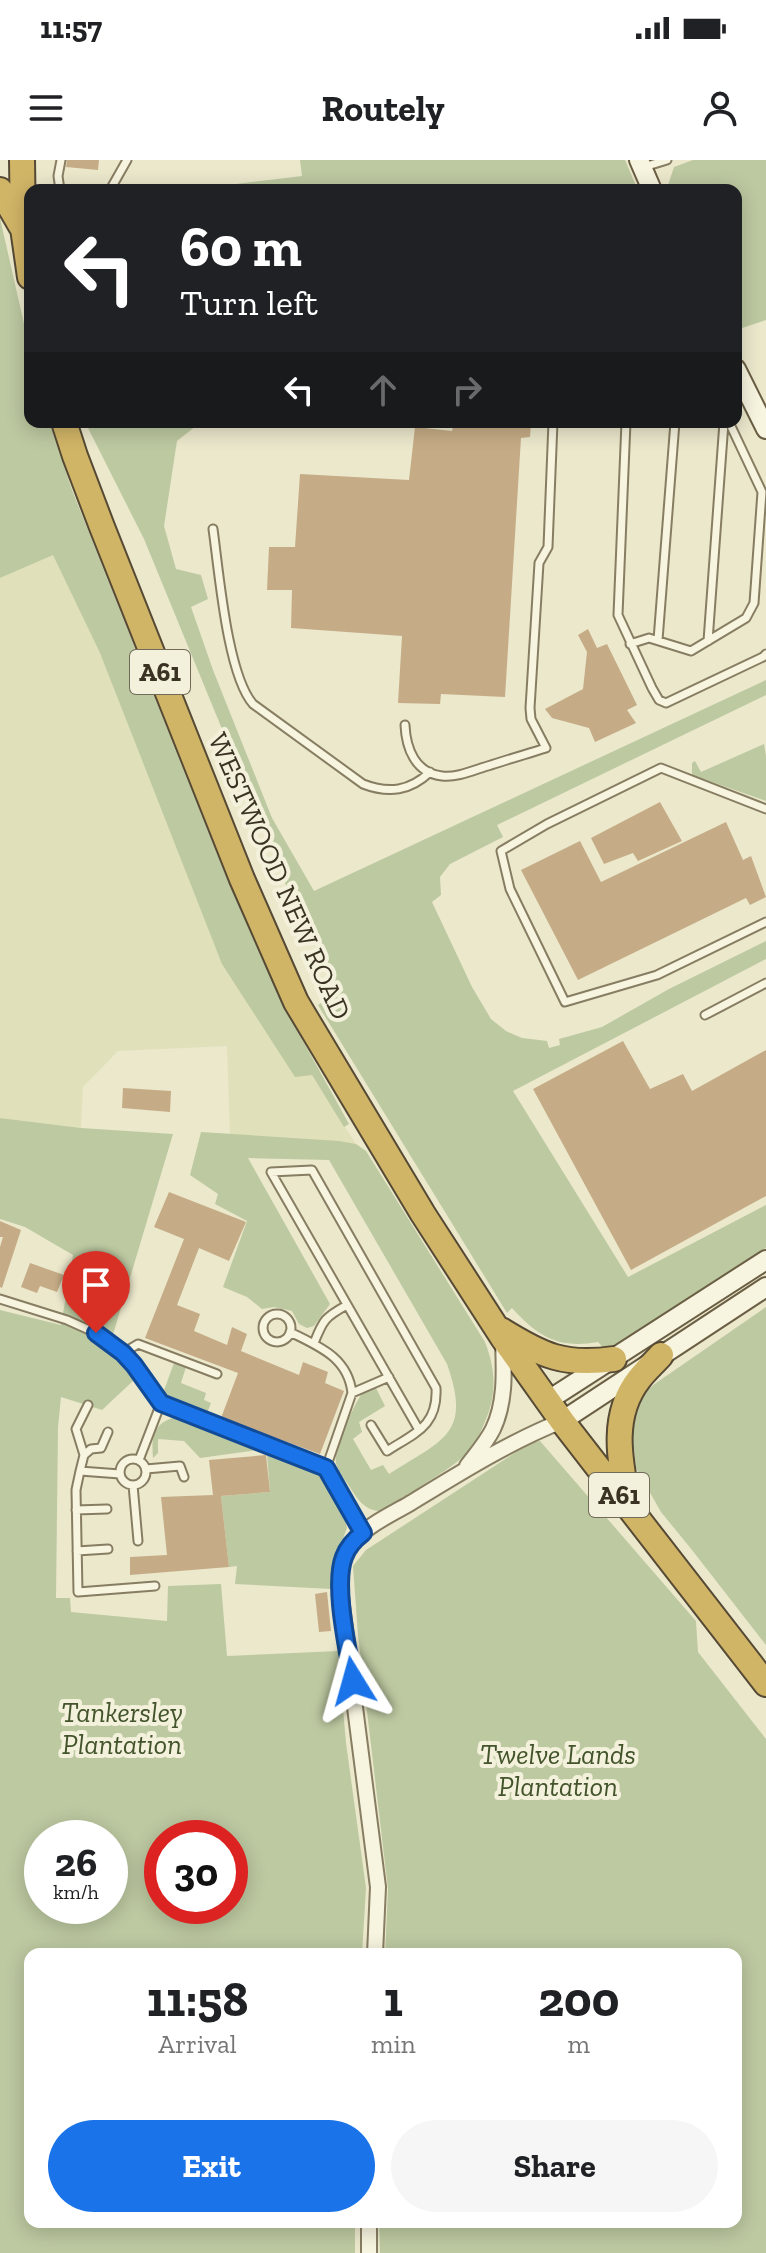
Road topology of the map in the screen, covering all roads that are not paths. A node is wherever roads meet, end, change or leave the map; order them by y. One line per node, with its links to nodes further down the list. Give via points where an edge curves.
1 (22, 160): 10 (highway)
2 (61, 160): 6 (lane)
3 (127, 160): 7 (lane)
4 (667, 160): 5 (lane)
5 (640, 164): 8 (street)
6 (59, 184)
7 (113, 184)
8 (649, 184)
9 (0, 190): 10 (highway)
10 (23, 228): 11 (highway)
11 (24, 235)
12 (742, 381): 19 (street)
13 (66, 428): 36 (highway, WESTWOOD NEW ROAD / A61, via 242,879 296,1002)
14 (553, 428): 26 (lane, via 548,547 539,563 530,708 546,748 455,775)
15 (626, 428): 23 (lane, via 618,615)
16 (675, 428): 21 (lane)
17 (726, 428): 22 (lane)
18 (729, 428): 22 (lane, via 762,492 754,603 746,618)
19 (766, 429)
20 (213, 529): 26 (lane, via 237,675 253,704 353,779 374,788 411,787)
21 (658, 640): 22 (lane, via 691,651); 23 (lane)
22 (708, 641)
23 (630, 644): 24 (lane, via 659,700 666,703)
24 (766, 654)
25 (405, 725): 26 (lane, via 415,761)
26 (430, 772)
27 (766, 809): 28 (lane, via 661,768 501,851 510,889 565,1002 657,975)
28 (766, 922)
29 (766, 983): 30 (lane)
30 (705, 1015)
31 (766, 1260): 40 (street)
32 (766, 1287): 39 (street)
33 (0, 1299): 38 (lane, via 67,1320)
34 (347, 1305): 37 (lane, via 328,1315); 42 (lane); 49 (lane, via 271,1172 312,1170 436,1388 436,1409)
35 (290, 1332): 37 (lane)
36 (500, 1332): 40 (highway, via 565,1360); 44 (highway, WESTWOOD NEW ROAD / A61); 55 (street, via 504,1378 499,1414)
37 (314, 1343): 43 (lane, via 338,1358)
38 (123, 1353): 41 (lane, via 138,1344); 45 (lane)
39 (661, 1355): 47 (street); 60 (highway, via 638,1379 623,1410 619,1447)
40 (614, 1359): 44 (street)
41 (217, 1374)
42 (389, 1377): 43 (lane); 49 (lane)
43 (352, 1393): 53 (lane)
44 (547, 1401): 47 (highway, WESTWOOD NEW ROAD / A61)
45 (161, 1403): 52 (lane); 53 (lane)
46 (88, 1405): 51 (lane, via 76,1429)
47 (562, 1421): 55 (street); 60 (highway, WESTWOOD NEW ROAD / A61)
48 (371, 1425): 49 (lane, via 387,1451)
49 (419, 1430)
50 (108, 1432): 51 (lane, via 101,1448)
51 (84, 1455): 56 (lane)
52 (139, 1460): 54 (lane); 57 (lane, via 130,1459)
53 (326, 1468): 63 (lane)
54 (146, 1469): 58 (lane, via 180,1466); 59 (lane, via 142,1482)
55 (465, 1470): 63 (street)
56 (80, 1471): 57 (lane); 62 (lane)
57 (120, 1474): 59 (lane)
58 (184, 1477)
59 (133, 1485): 64 (lane)
60 (629, 1507): 68 (highway, WESTWOOD NEW ROAD / A61)
61 (107, 1509): 62 (lane)
62 (76, 1510): 66 (lane)
63 (363, 1533): 69 (street, via 343,1559 340,1590 378,1887)
64 (138, 1541)
65 (108, 1549): 66 (lane)
66 (77, 1551): 67 (lane, via 78,1592)
67 (155, 1586)
68 (766, 1684)
69 (375, 1948)
70 (369, 2228): 71 (street)
71 (369, 2253)

